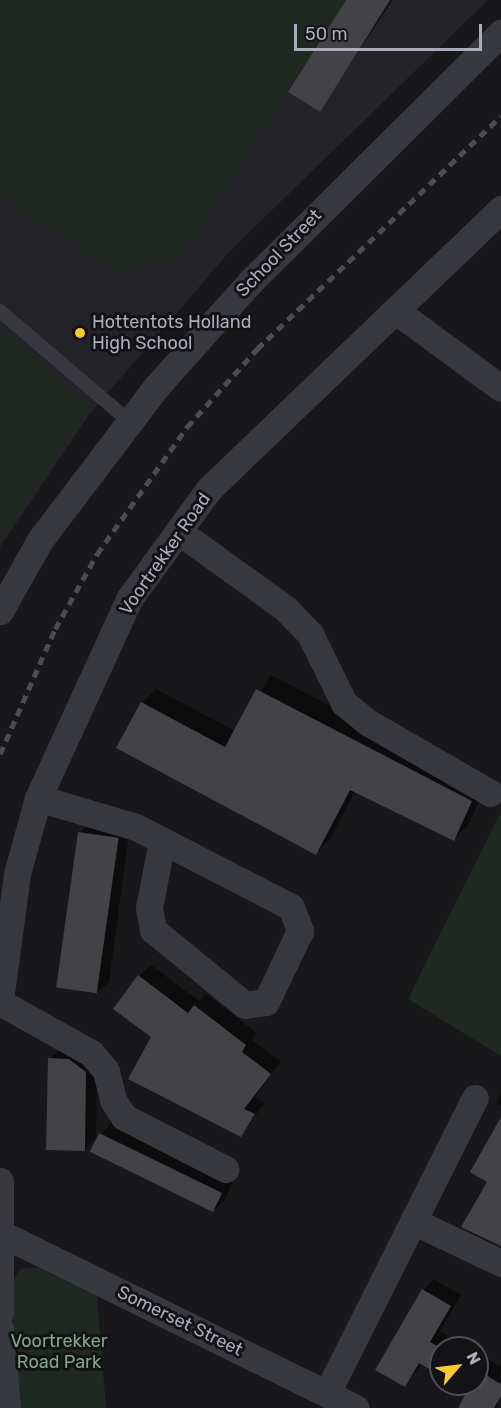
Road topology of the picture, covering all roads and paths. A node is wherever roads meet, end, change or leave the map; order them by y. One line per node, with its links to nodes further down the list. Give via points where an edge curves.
1 (501, 33): 6 (street, School Street, via 250,282)
2 (501, 209): 3 (street, Voortrekker Road)
3 (396, 311): 5 (street); 7 (street, Voortrekker Road, via 209,489)
4 (0, 312): 6 (lane)
5 (501, 388)
6 (129, 421): 8 (street, School Street, via 40,540)
7 (178, 531): 9 (street, via 286,609 310,634 344,703 369,723); 10 (street, Voortrekker Road, via 129,599)
8 (0, 612)
9 (490, 793)
10 (38, 798): 11 (street); 12 (street, Voortrekker Road, via 17,874)
11 (162, 840): 11 (street, via 297,915 300,931 266,1002 245,1005 153,930 149,908)
12 (0, 1001): 14 (street, via 91,1053 106,1071 113,1100 124,1117)
13 (475, 1098): 16 (street)
14 (225, 1169)
15 (0, 1181): 17 (street)
16 (413, 1221): 18 (street, via 493,1264); 21 (street)
17 (2, 1234): 19 (street); 21 (street, Somerset Street)
18 (501, 1263)
19 (0, 1313)
20 (0, 1328): 22 (street)
21 (327, 1393): 23 (street, Somerset Street)
22 (7, 1408)
23 (355, 1408)

